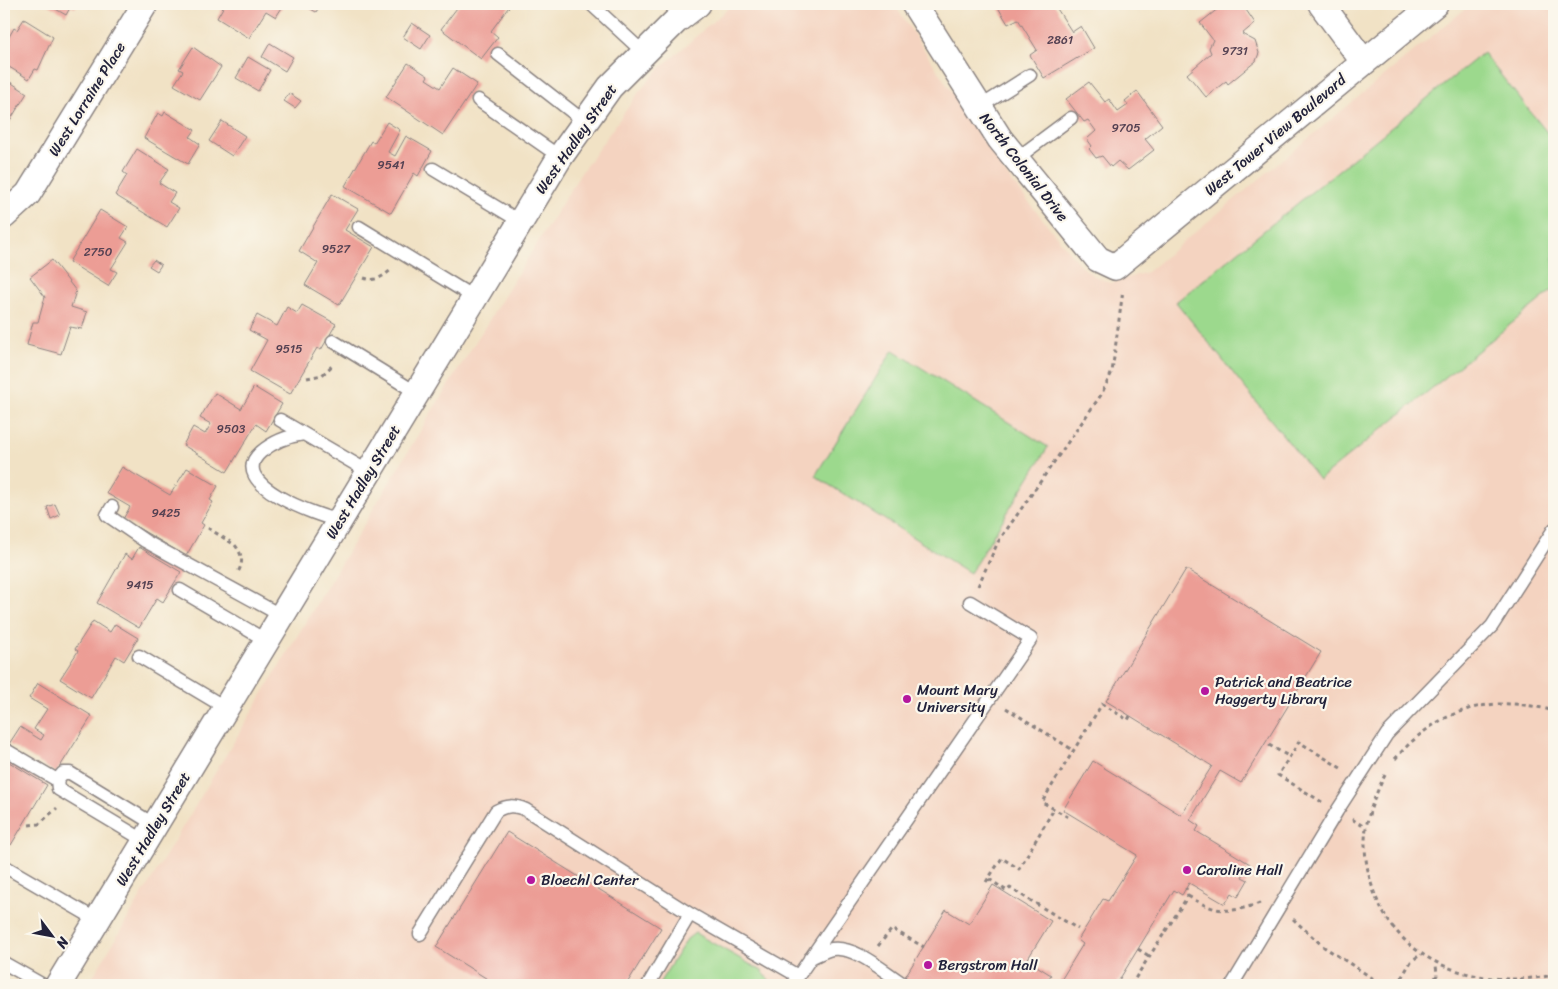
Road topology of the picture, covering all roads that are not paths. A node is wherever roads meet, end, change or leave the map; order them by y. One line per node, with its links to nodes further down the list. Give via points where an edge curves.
1 (146, 4): 18 (street, West Lorraine Place, via 28,194)
2 (591, 4): 7 (lane)
3 (698, 4): 7 (street, West Hadley Street)
4 (914, 4): 12 (street, North Colonial Drive)
5 (1321, 4): 9 (street)
6 (1435, 4): 9 (street, West Tower View Boulevard)
7 (644, 53): 14 (street, West Hadley Street, via 610,87)
8 (498, 54): 14 (lane)
9 (1363, 62): 21 (street, West Tower View Boulevard)
10 (1030, 75): 12 (lane)
11 (478, 100): 15 (lane)
12 (978, 108): 16 (street, North Colonial Drive)
13 (1072, 118): 16 (lane)
14 (585, 122): 15 (street, West Hadley Street)
15 (560, 157): 19 (street, West Hadley Street)
16 (1016, 159): 21 (street, North Colonial Drive, via 1098,259)
17 (433, 169): 19 (lane)
18 (4, 216)
19 (520, 222): 22 (street, West Hadley Street)
20 (360, 227): 22 (lane)
21 (1116, 267)
22 (474, 298): 24 (street, West Hadley Street)
23 (333, 341): 24 (lane)
24 (417, 393): 27 (street, West Hadley Street)
25 (280, 420): 26 (lane)
26 (304, 434): 27 (lane); 29 (lane, via 292,435 268,447 253,464 254,474 258,482 293,506)
27 (369, 472): 29 (street, West Hadley Street)
28 (112, 507): 33 (lane, via 108,515 145,541)
29 (340, 521): 33 (street, West Hadley Street)
30 (1554, 529): 51 (lane, via 1492,626 1388,734 1337,811)
31 (180, 590): 34 (lane)
32 (970, 602): 44 (lane, via 1031,639)
33 (282, 616): 34 (street, West Hadley Street)
34 (267, 640): 36 (street, West Hadley Street)
35 (139, 656): 36 (lane)
36 (226, 708): 39 (street, West Hadley Street)
37 (4, 750): 38 (lane)
38 (56, 780): 39 (lane, via 58,788 78,801); 39 (lane, via 63,773 70,773)
39 (150, 833): 42 (street, West Hadley Street)
40 (4, 866): 42 (lane)
41 (690, 914): 43 (lane, via 526,810 505,806 496,811); 46 (lane); 50 (lane)
42 (97, 920): 49 (street, West Hadley Street)
43 (420, 934)
44 (810, 958): 46 (lane); 47 (lane, via 832,949 846,951)
45 (4, 963): 48 (lane)
46 (795, 981)
47 (902, 983)
48 (43, 985)
49 (58, 985)
50 (648, 985)
51 (1232, 985)

